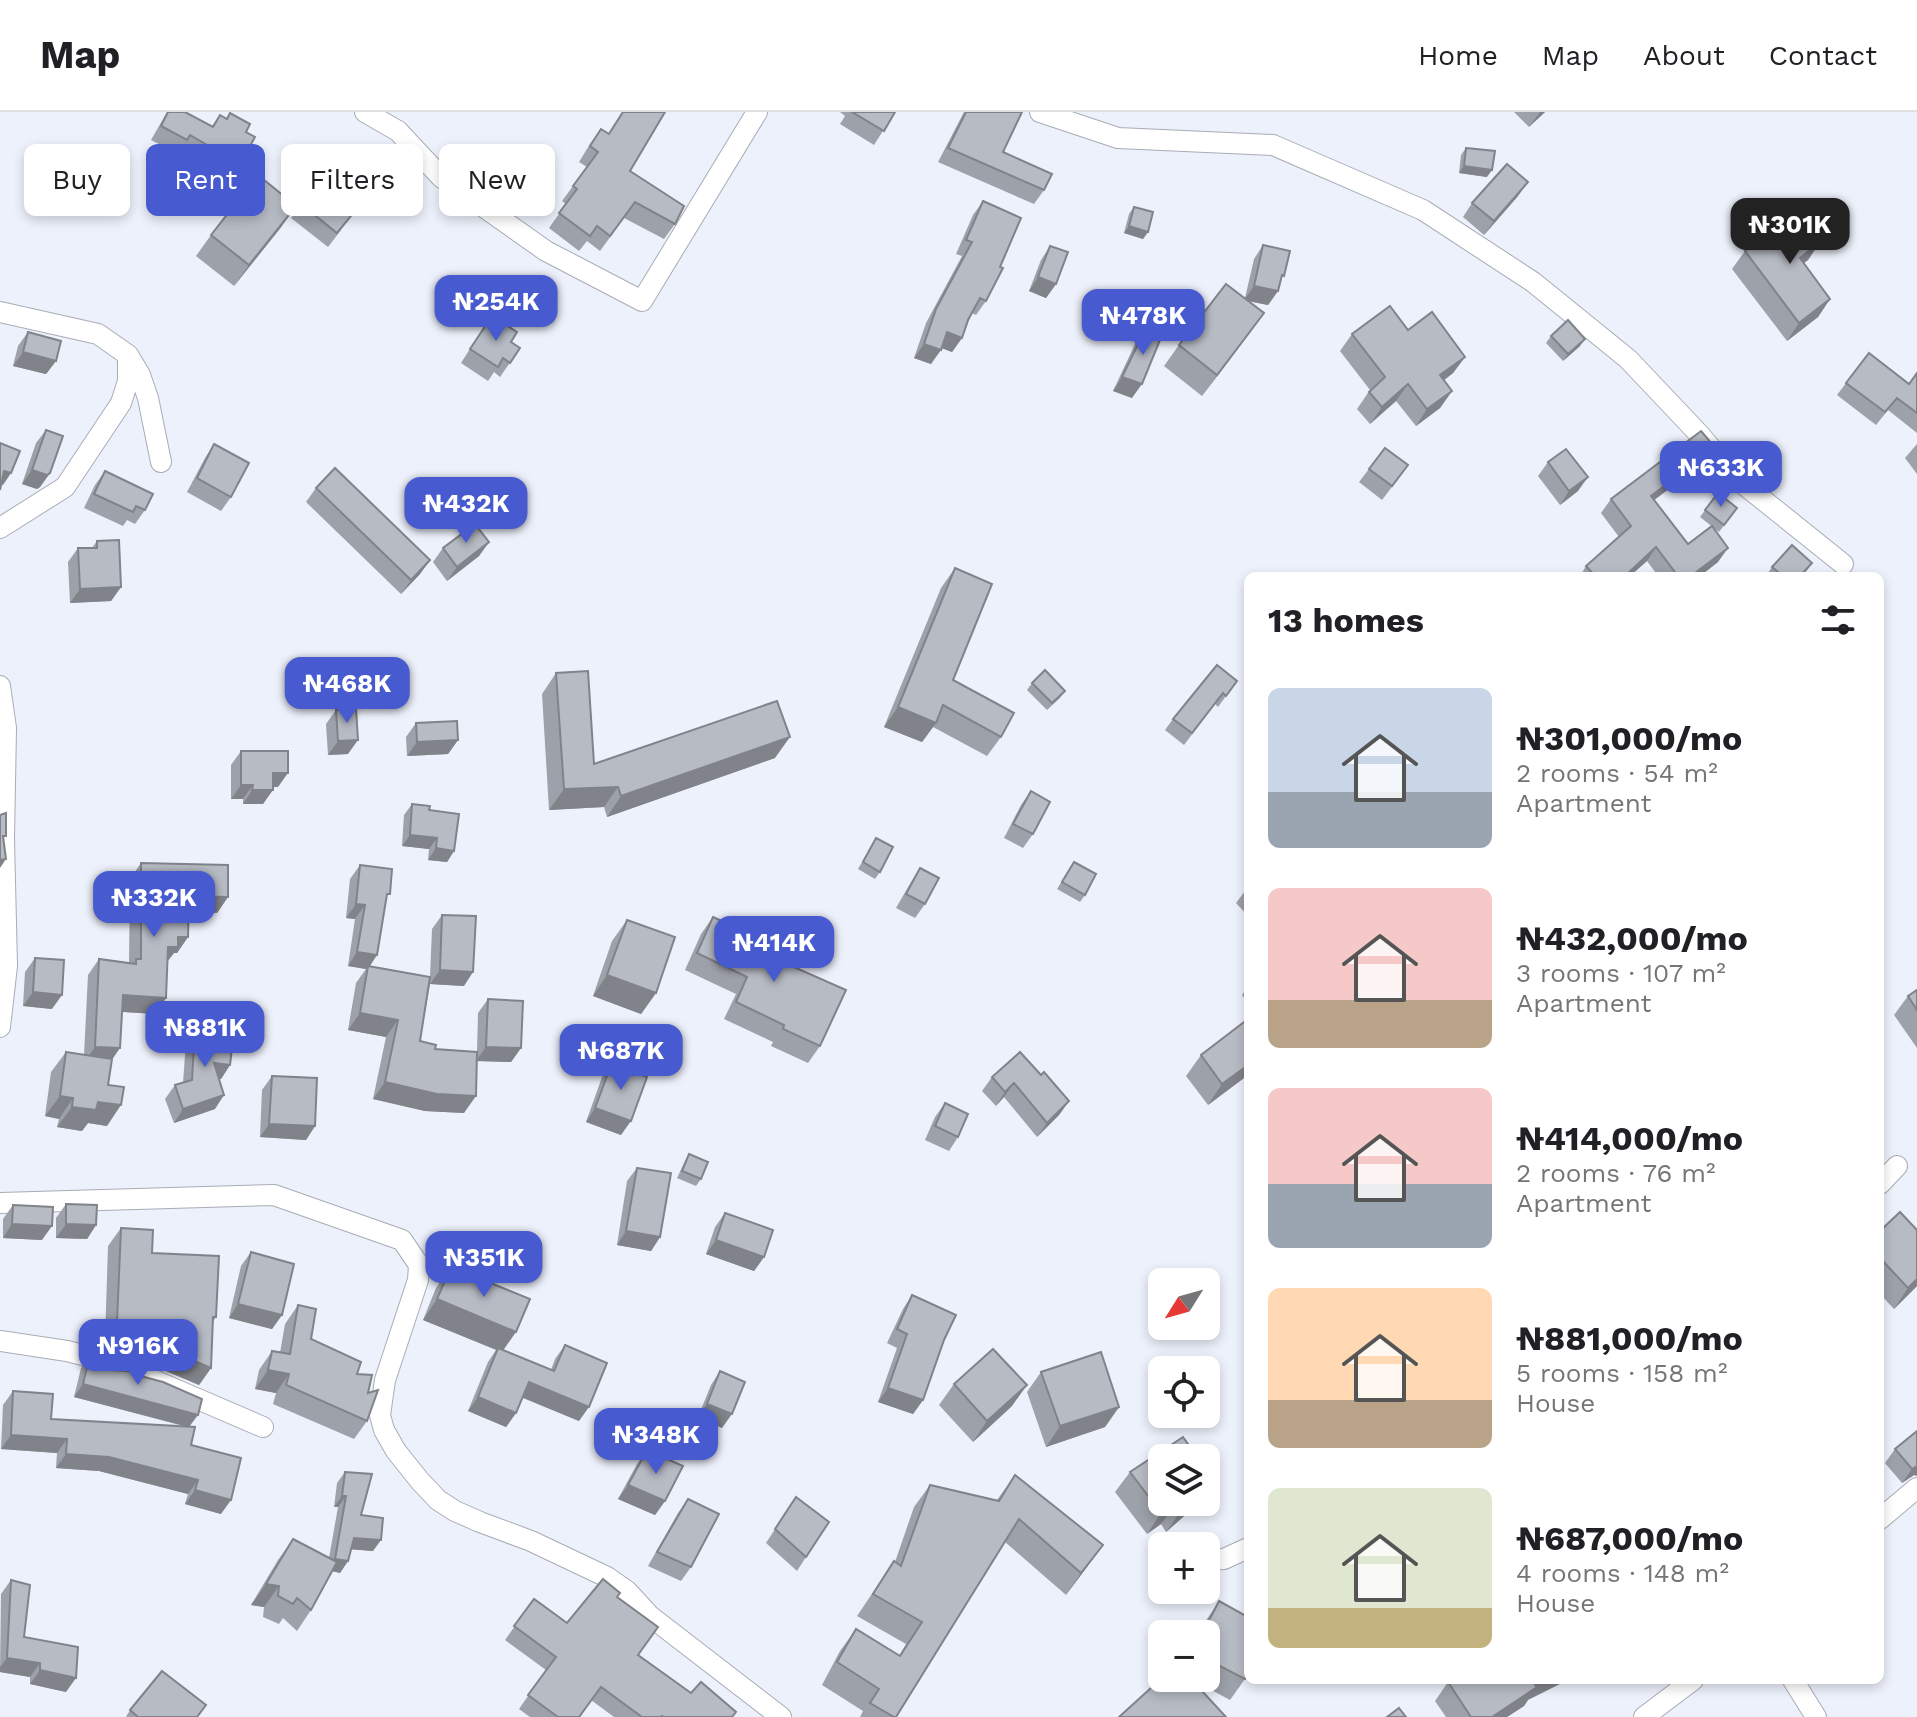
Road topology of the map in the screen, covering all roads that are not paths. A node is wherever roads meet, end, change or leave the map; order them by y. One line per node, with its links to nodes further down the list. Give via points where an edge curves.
1 (365, 112): 2 (street, via 398,131 441,177 546,251 642,301)
2 (757, 112)
3 (1040, 112): 8 (street, via 1118,138 1273,145 1423,210 1533,282 1628,359 1737,479)
4 (0, 312): 5 (street, via 98,334)
5 (128, 355): 6 (street, via 148,398); 7 (street, via 121,403 65,487)
6 (161, 462)
7 (0, 528)
8 (1843, 564)
9 (0, 686): 10 (street, via 6,728 7,966)
10 (0, 1027)
11 (1897, 1166): 12 (street)
12 (1884, 1180)
13 (0, 1203): 22 (street, via 274,1195 402,1240 419,1265 380,1415 396,1451 438,1500 607,1577)
14 (0, 1341): 15 (street, via 114,1363)
15 (263, 1427)
16 (1917, 1488): 17 (street)
17 (1884, 1516)
18 (1244, 1550): 19 (street)
19 (1220, 1559)
20 (1680, 1684): 23 (street)
21 (1795, 1684): 24 (street)
22 (781, 1717)
23 (1644, 1717)
24 (1816, 1717)

